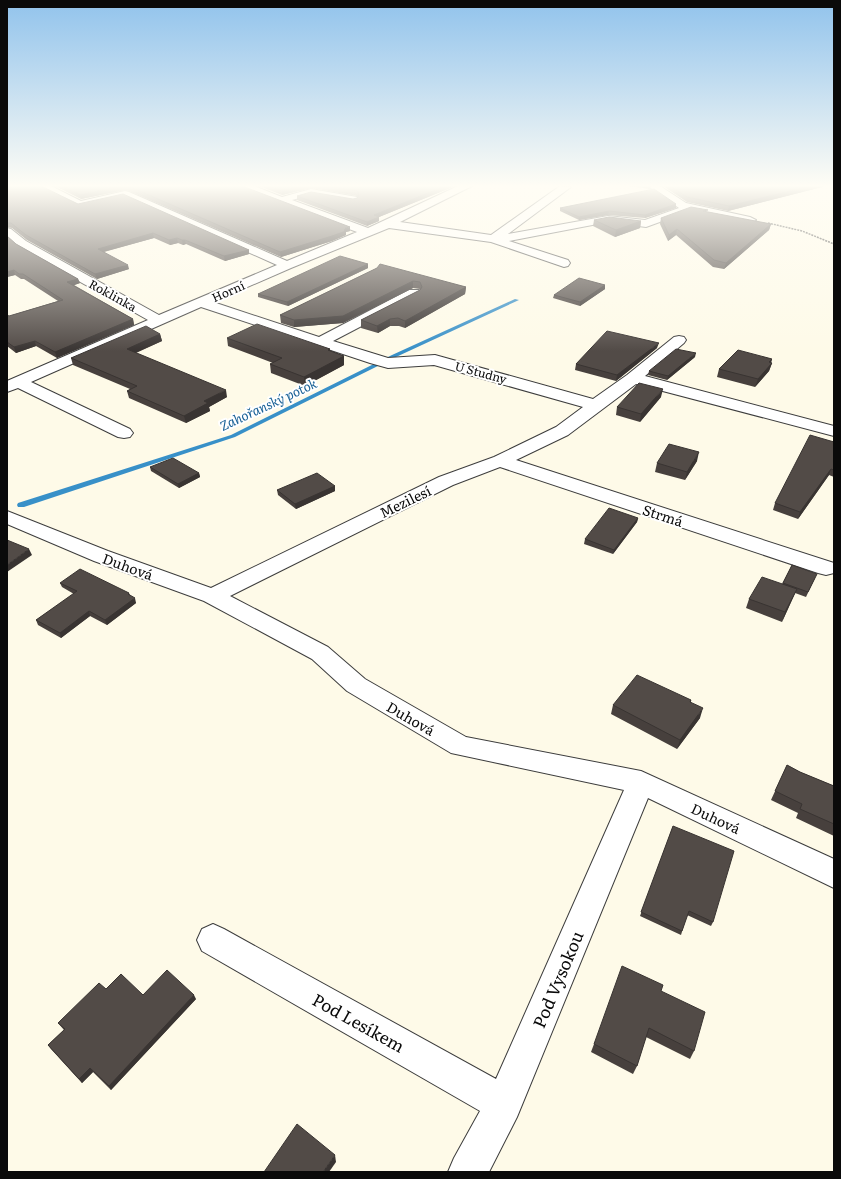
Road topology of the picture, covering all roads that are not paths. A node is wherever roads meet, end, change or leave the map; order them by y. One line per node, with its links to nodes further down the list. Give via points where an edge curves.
1 (19, 241): 10 (street, Roklinka)
2 (232, 241): 6 (street)
3 (345, 241): 6 (street, Horní)
4 (499, 241): 5 (street)
5 (564, 263)
6 (287, 265): 8 (street, Horní)
7 (414, 293): 13 (street)
8 (201, 303): 10 (street, Horní); 11 (street, U Studny)
9 (279, 317): 11 (street)
10 (159, 321): 15 (street, Horní)
11 (265, 324): 13 (street, U Studny)
12 (679, 340): 14 (street)
13 (321, 342): 16 (street, U Studny, via 382,361 435,360)
14 (633, 378): 16 (street); 17 (street)
15 (13, 384): 18 (street, Horní)
16 (596, 404): 19 (street, Mezilesí, via 562,431)
17 (834, 431)
18 (124, 433)
19 (500, 461): 21 (street, Strmá); 22 (street, Mezilesí, via 446,481)
20 (7, 517): 22 (street, Duhová, via 101,556)
21 (826, 568)
22 (212, 596): 23 (street, Duhová, via 320,653 356,685 460,746)
23 (641, 782): 24 (street, Duhová); 26 (street, Pod Vysokou)
24 (834, 874)
25 (213, 940): 26 (street, Pod Lesíkem)
26 (504, 1104): 27 (street, Pod Vysokou)
27 (468, 1172)

